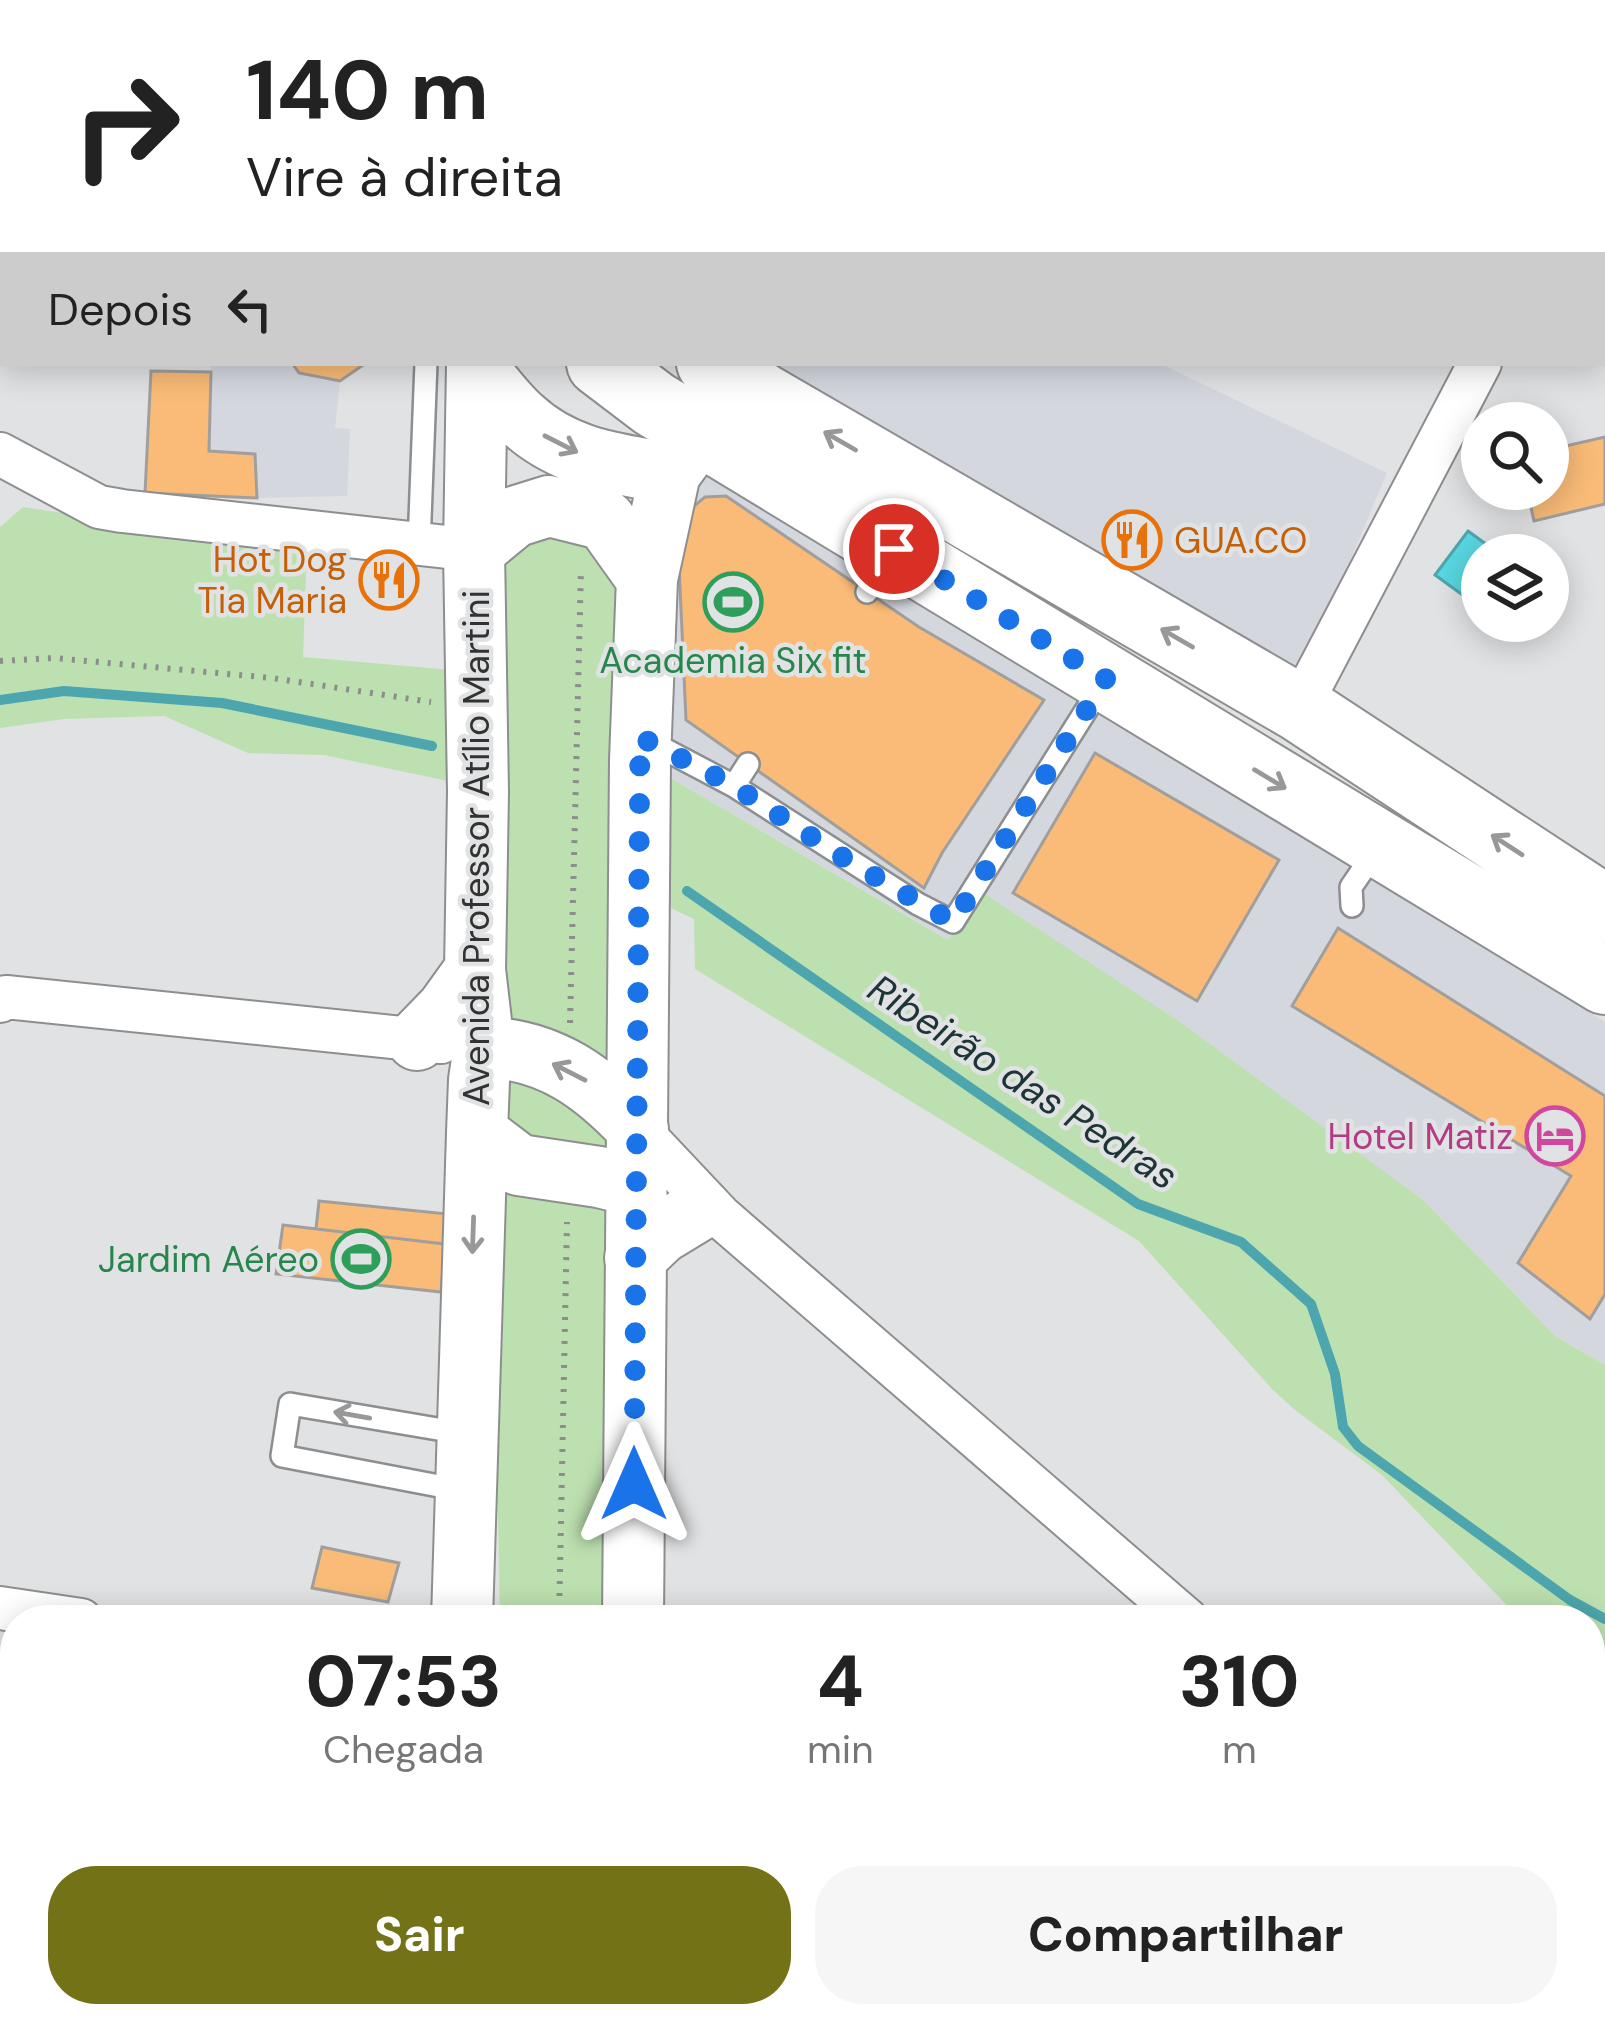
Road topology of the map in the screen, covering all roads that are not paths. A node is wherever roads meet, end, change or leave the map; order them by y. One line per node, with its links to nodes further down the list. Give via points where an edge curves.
1 (460, 366): 7 (main road, Avenida Professor Atílio Martini)
2 (461, 366): 5 (main road, one-way to 5, via 521,419 594,460)
3 (604, 366): 5 (main road, via 654,404)
4 (1478, 366): 10 (street)
5 (704, 412): 8 (main road); 9 (main road, via 881,570); 10 (main road, one-way to 5)
6 (0, 454): 7 (street, via 122,512)
7 (447, 547): 8 (main road, via 549,506 605,520); 15 (main road, Avenida Professor Atílio Martini, via 476,709)
8 (646, 579): 11 (main road)
9 (1106, 679): 13 (lane, via 953,922); 16 (main road, one-way to 16, via 1353,888)
10 (1299, 709): 14 (main road, one-way to 10)
11 (640, 737): 13 (lane); 21 (main road)
12 (748, 764): 13 (lane)
13 (734, 786)
14 (1605, 909)
15 (475, 970): 18 (main road); 19 (main road, Avenida Professor Atílio Martini)
16 (1605, 981)
17 (0, 1001): 18 (street)
18 (417, 1040): 19 (street)
19 (484, 1047): 20 (main road, Avenida Professor Atílio Martini); 21 (main road, one-way to 19, via 612,1100 569,1070 513,1048)
20 (477, 1133): 21 (main road, via 519,1165 568,1173 599,1177); 24 (main road, Avenida Professor Atílio Martini, one-way to 24)
21 (637, 1157): 22 (street); 22 (street); 23 (main road)
22 (711, 1213): 23 (main road, via 660,1234); 27 (street)
23 (634, 1258): 26 (main road)
24 (467, 1462): 24 (lane, one-way to 24, via 290,1404 282,1456); 25 (main road, Avenida Professor Atílio Martini)
25 (462, 1605)
26 (633, 1605)
27 (1169, 1605)

